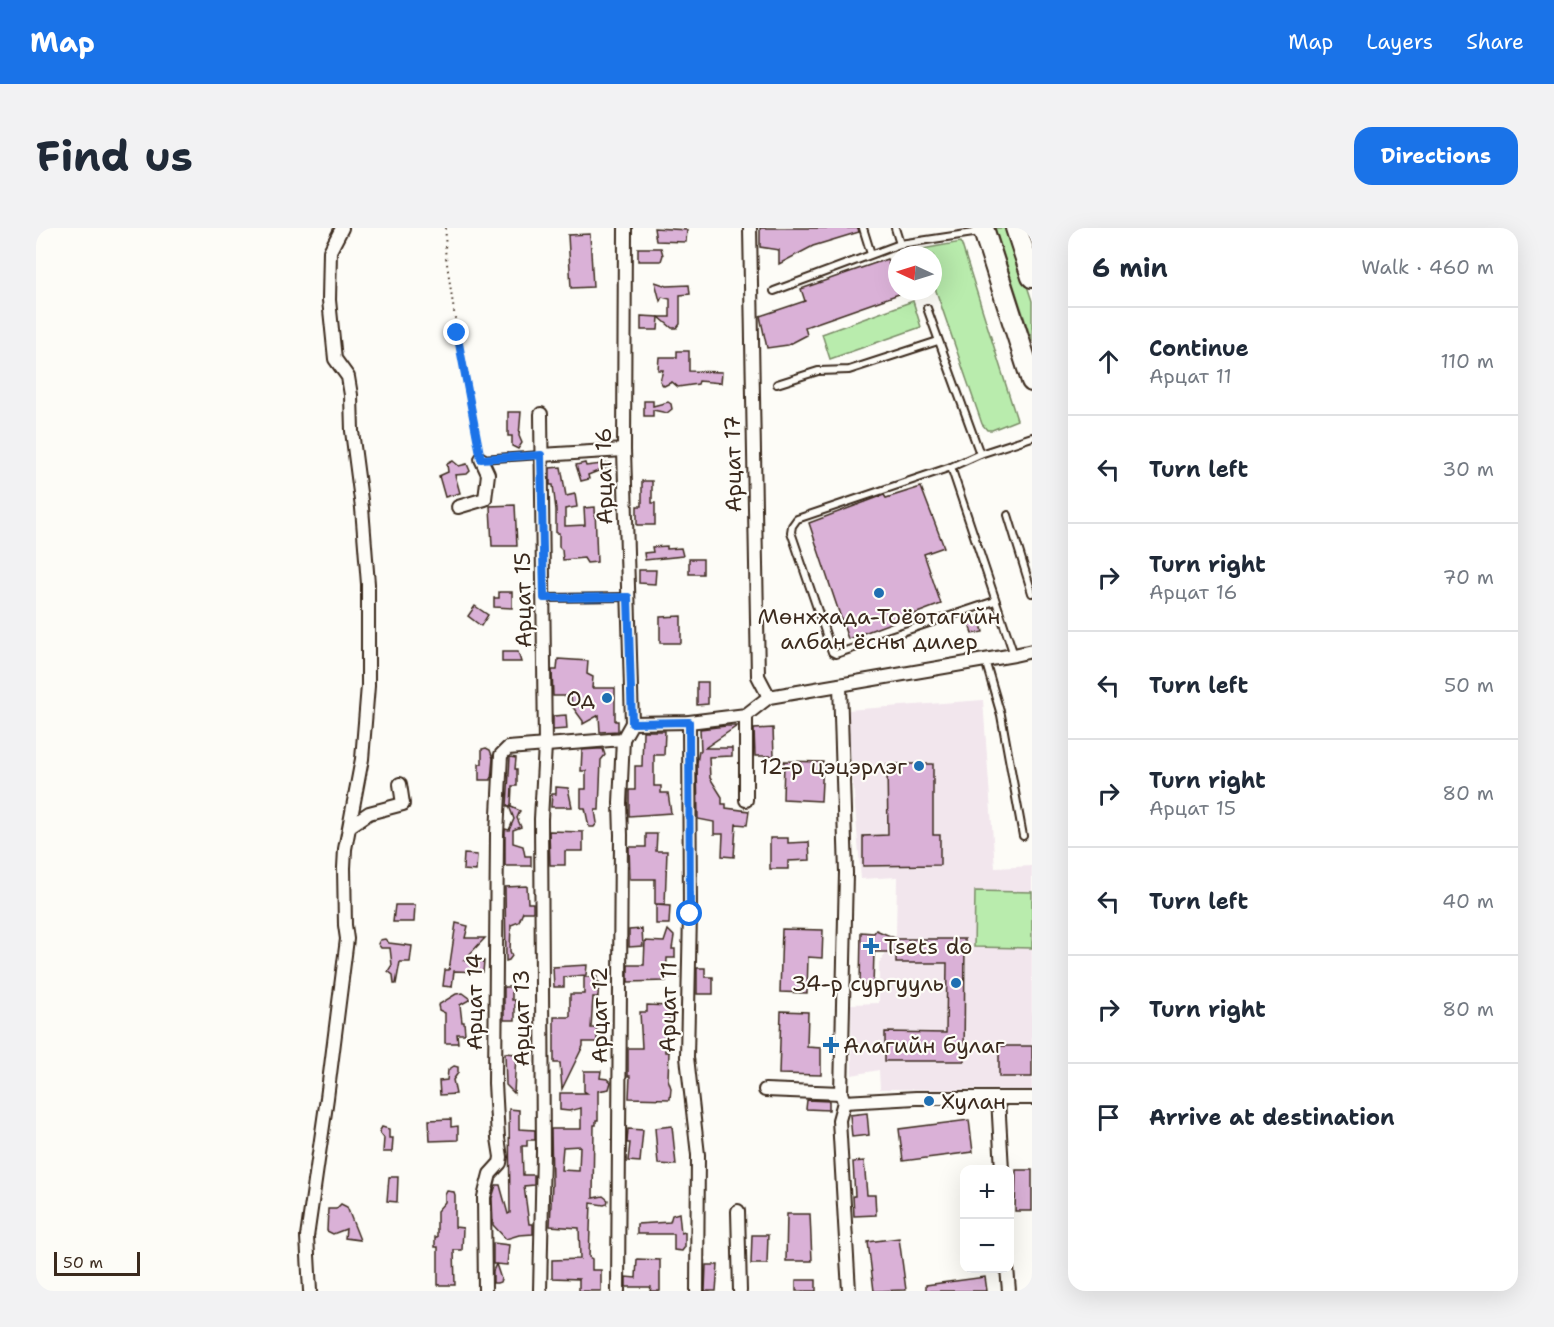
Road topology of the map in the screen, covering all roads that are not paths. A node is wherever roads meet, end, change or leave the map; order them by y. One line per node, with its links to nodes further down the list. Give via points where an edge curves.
1 (342, 228): 41 (street, via 330,251 329,300 335,359 348,377 351,395 368,596 368,686 362,759)
2 (625, 228): 18 (street, Арцат 16)
3 (750, 228): 33 (street, Арцат 17, via 758,676)
4 (863, 228): 9 (lane)
5 (895, 228): 8 (lane)
6 (1016, 228): 10 (highway)
7 (983, 230): 8 (lane); 14 (highway)
8 (900, 244): 9 (lane)
9 (871, 254): 11 (lane)
10 (1032, 277)
11 (774, 291)
12 (927, 308): 13 (lane)
13 (938, 341): 15 (lane, via 849,370 818,371); 19 (lane)
14 (1032, 381)
15 (777, 384)
16 (541, 414): 20 (street, Арцат 15)
17 (1032, 437): 19 (lane)
18 (624, 450): 20 (street); 26 (street, Арцат 16)
19 (980, 454): 22 (lane)
20 (541, 455): 21 (lane); 27 (street, Арцат 15)
21 (481, 459): 23 (street, via 488,474 485,500)
22 (951, 467): 28 (lane); 28 (lane, via 797,519 791,532 832,652 836,654)
23 (458, 507)
24 (1008, 515): 25 (lane)
25 (1032, 593)
26 (628, 597): 27 (lane); 36 (street, Арцат 16)
27 (544, 598): 38 (street, Арцат 15)
28 (995, 600): 30 (lane)
29 (1032, 651): 30 (street)
30 (1014, 655): 31 (street)
31 (985, 660): 32 (street); 42 (lane, via 1000,715)
32 (840, 685): 33 (street); 44 (street, via 846,873)
33 (769, 697): 34 (street)
34 (746, 716): 35 (street); 40 (street)
35 (689, 722): 36 (street); 54 (street, Арцат 11, via 687,1057 698,1155)
36 (632, 723): 37 (street)
37 (623, 739): 38 (street); 53 (street, Арцат 12)
38 (545, 745): 51 (street, Арцат 14, via 508,748 501,755 499,766 495,1083 501,1157 490,1174 484,1197); 52 (street, Арцат 13, via 541,819)
39 (400, 784): 41 (street, via 403,804 369,813)
40 (746, 800)
41 (350, 826): 50 (street, via 344,868 347,939 307,1237)
42 (1023, 836)
43 (765, 1090): 44 (street)
44 (843, 1097): 45 (street); 56 (street, via 839,1120)
45 (998, 1098): 46 (street); 47 (street)
46 (1032, 1098)
47 (1002, 1165)
48 (738, 1210): 55 (street)
49 (1007, 1273): 57 (street)
50 (310, 1291)
51 (485, 1291)
52 (540, 1291)
53 (618, 1291)
54 (697, 1291)
55 (740, 1291)
56 (849, 1291)
57 (1009, 1291)

